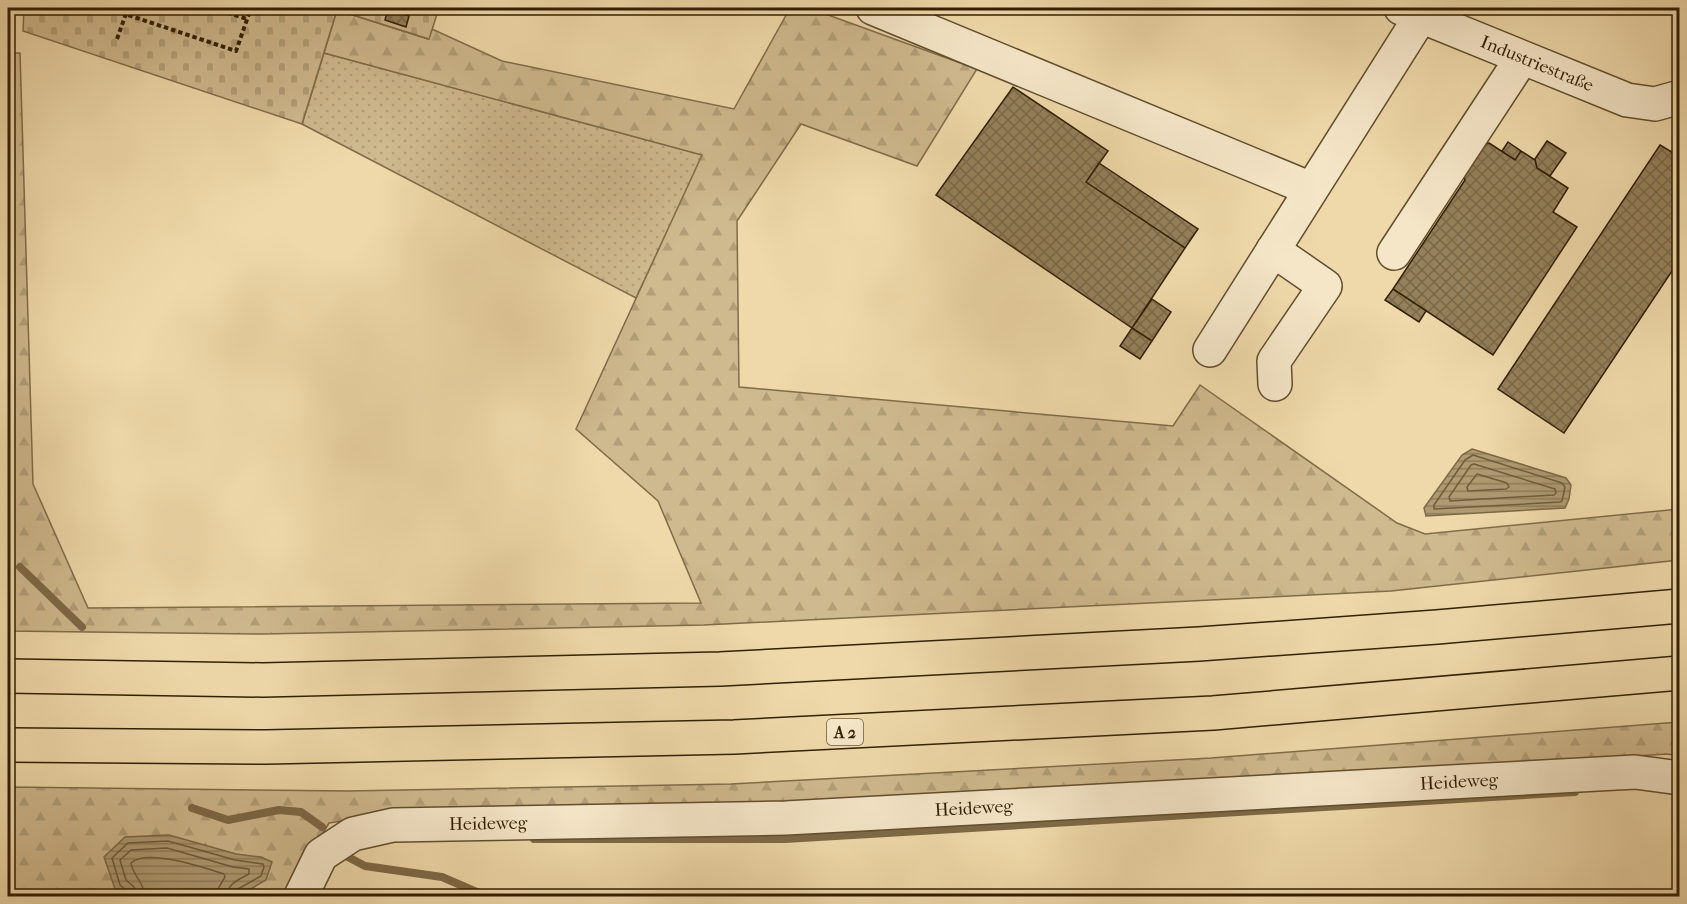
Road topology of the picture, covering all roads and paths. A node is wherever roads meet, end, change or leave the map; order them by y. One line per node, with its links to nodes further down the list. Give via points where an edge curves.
1 (107, 8): 7 (path)
2 (128, 8): 7 (path)
3 (213, 8): 8 (path)
4 (251, 8): 8 (path)
5 (873, 8): 12 (street)
6 (1410, 12): 10 (street, Industriestraße); 12 (street)
7 (126, 14): 8 (path, via 236,51); 9 (path)
8 (247, 19)
9 (117, 39)
10 (1522, 58): 11 (street, Industriestraße, via 1627,100 1655,104); 14 (street)
11 (1680, 97)
12 (1311, 189): 13 (street)
13 (1273, 250): 15 (street); 16 (street, via 1325,286 1274,362)
14 (1394, 253)
15 (1210, 350)
16 (1275, 384)
17 (1680, 606): 19 (highway, via 1211,643 720,669 262,680)
18 (1680, 673): 20 (highway, A 2, via 1213,713 745,736 266,747)
19 (8, 676)
20 (8, 745)
21 (1680, 778): 22 (street, Heideweg, via 1635,772 786,818 393,825 352,834 321,855)
22 (301, 897)

